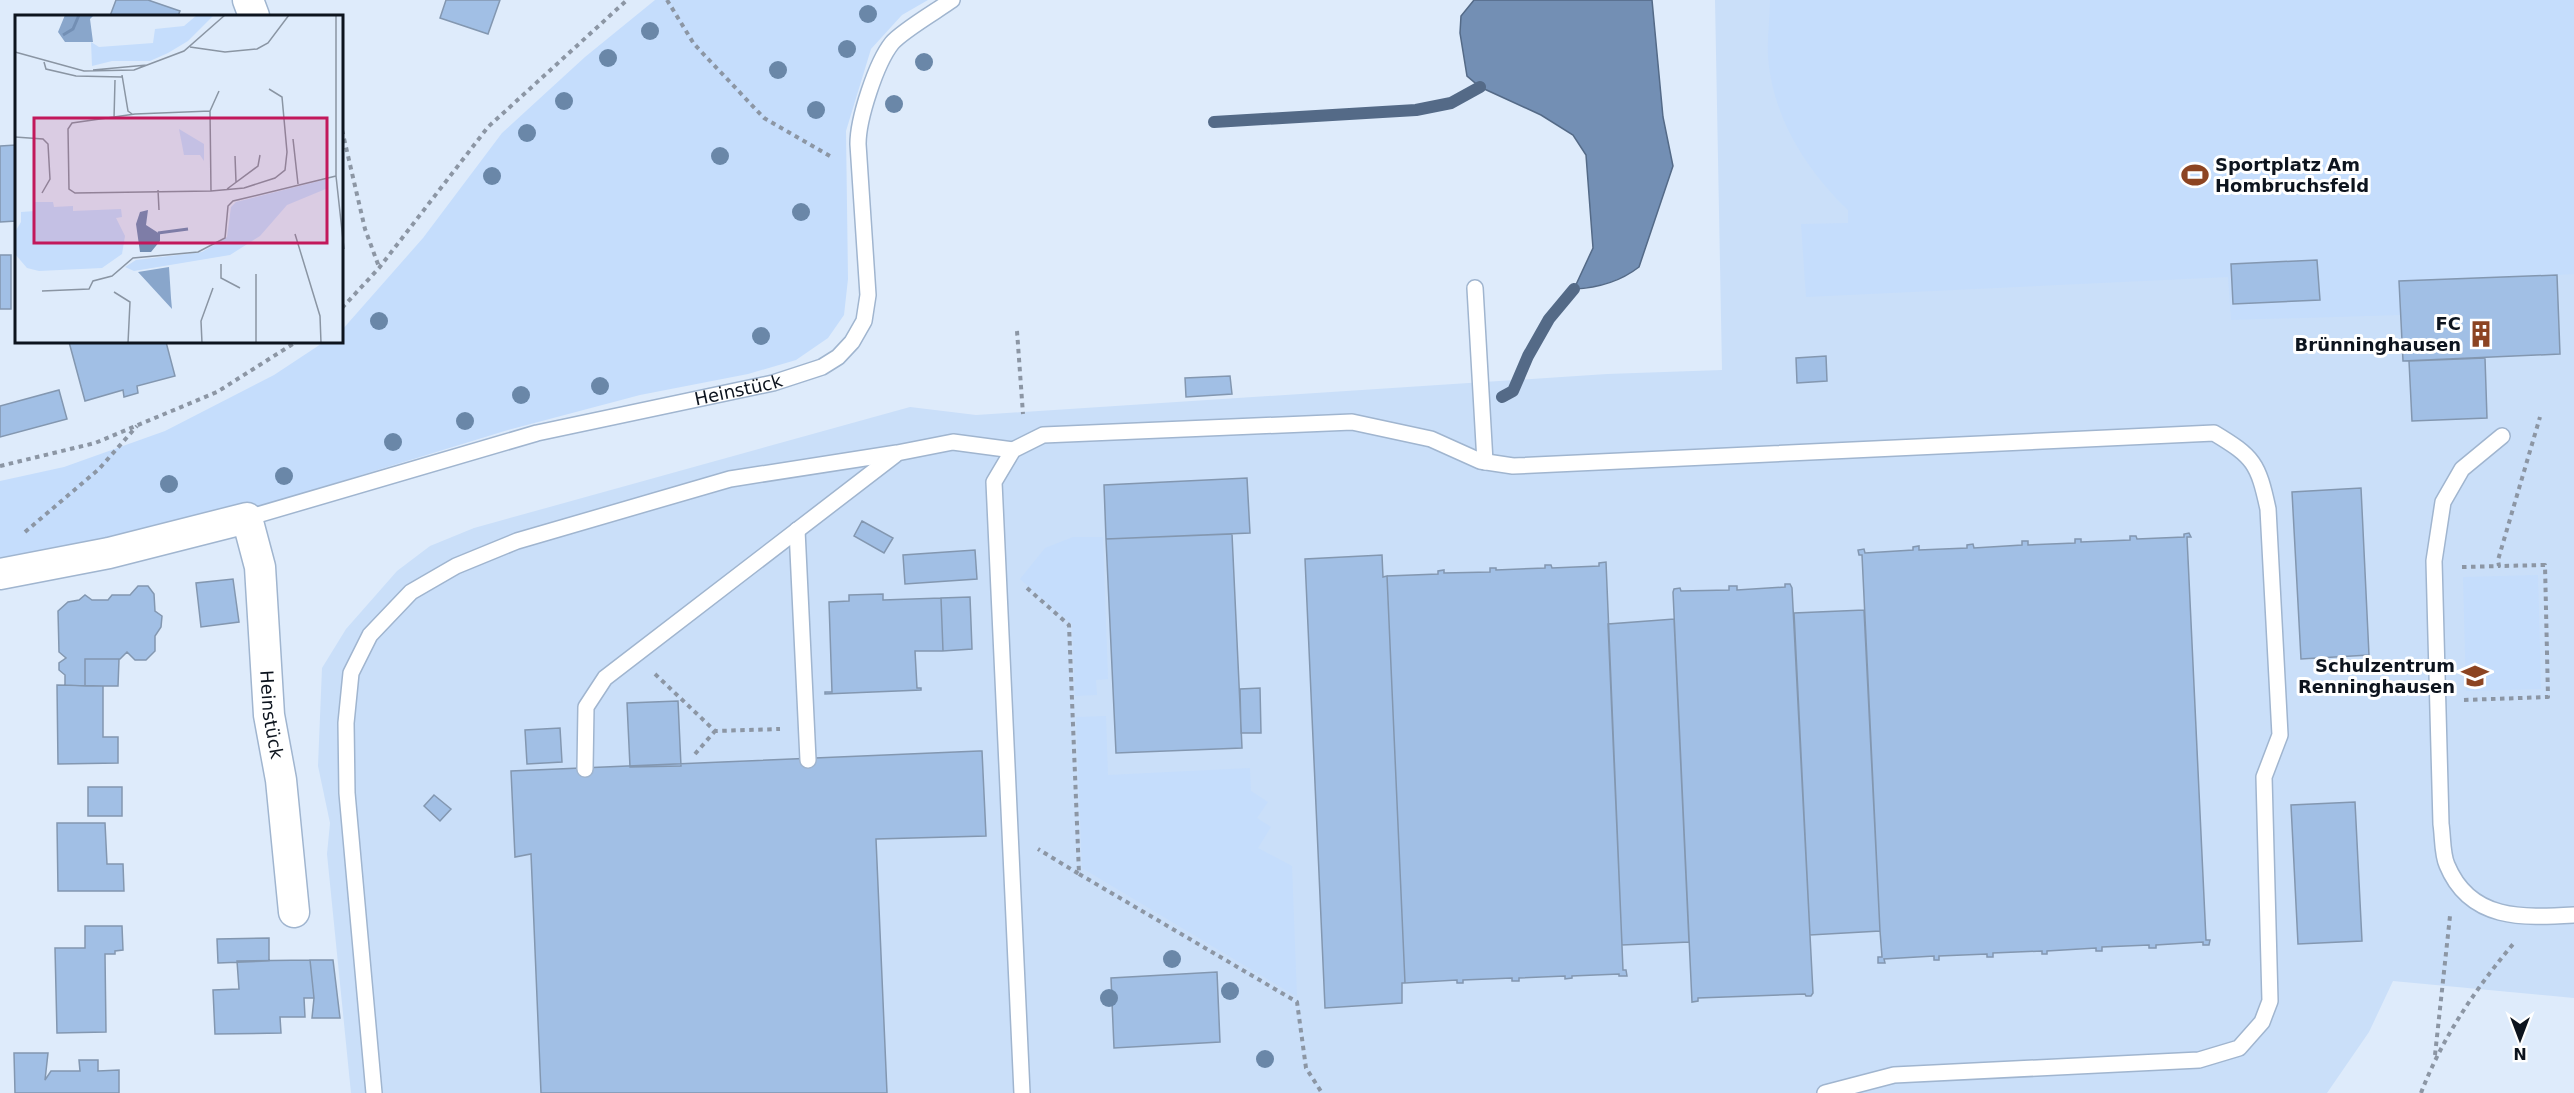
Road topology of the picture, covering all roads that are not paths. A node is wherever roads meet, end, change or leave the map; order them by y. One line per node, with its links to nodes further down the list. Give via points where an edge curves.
1 (248, 0): 3 (street)
2 (952, 0): 9 (lane, Heinstück, via 892,43 868,95 858,133 868,295 864,321 838,357 822,367 773,383 537,433)
3 (254, 15)
4 (1475, 288): 8 (lane)
5 (2502, 436): 15 (lane, via 2462,469 2443,502 2434,561 2441,824 2446,864 2464,893 2492,912 2536,917)
6 (1018, 447): 7 (lane, via 953,442); 8 (lane, via 1043,435 1352,422 1431,439); 18 (lane, via 994,482)
7 (897, 453): 10 (lane); 17 (lane, via 730,479 517,541 456,566 411,592 370,635 351,673 346,723 347,793)
8 (1485, 462): 16 (lane, via 1525,465 2214,433 2246,452 2261,476 2268,508 2280,735 2264,777 2270,1001 2262,1022 2240,1048 2199,1060)
9 (247, 518): 11 (street, Heinstück, via 109,553); 14 (street, Heinstück, via 260,567 270,716 281,780)
10 (798, 530): 12 (lane); 13 (lane, via 605,678 586,707)
11 (0, 574)
12 (808, 760)
13 (585, 769)
14 (294, 912)
15 (2574, 915)
16 (1894, 1075): 19 (lane); 20 (lane)
17 (375, 1093)
18 (1022, 1093)
19 (1825, 1093)
20 (1860, 1093)

